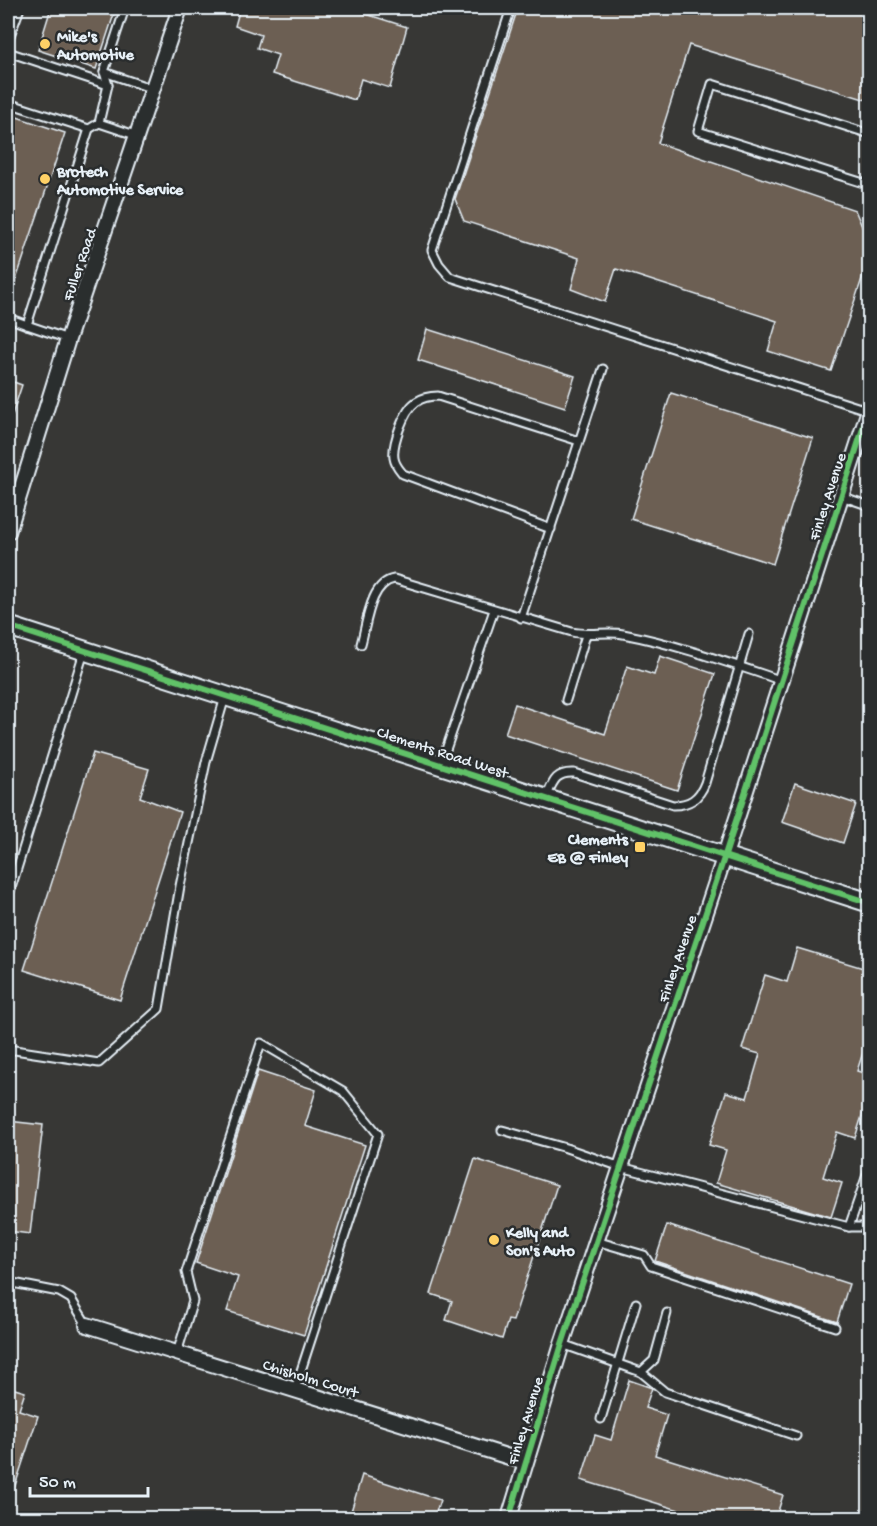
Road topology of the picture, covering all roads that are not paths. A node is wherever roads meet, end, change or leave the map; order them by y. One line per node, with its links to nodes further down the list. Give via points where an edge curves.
1 (20, 8): 5 (lane)
2 (125, 8): 7 (lane)
3 (180, 8): 9 (street, Fuller Road)
4 (511, 8): 20 (lane, via 432,250 450,278)
5 (8, 41)
6 (8, 52): 8 (lane)
7 (104, 72): 8 (lane); 9 (lane)
8 (108, 85): 11 (lane)
9 (154, 89): 14 (street, Fuller Road)
10 (8, 103): 12 (lane)
11 (99, 123): 12 (lane); 14 (lane)
12 (89, 129): 17 (lane)
13 (870, 134): 15 (lane, via 712,84 698,130)
14 (138, 136): 18 (street, Fuller Road)
15 (870, 185)
16 (8, 318): 17 (lane)
17 (27, 325): 18 (lane)
18 (68, 339): 25 (street, Fuller Road)
19 (603, 369): 21 (lane)
20 (869, 410): 22 (street, Finley Avenue)
21 (579, 441): 24 (lane); 24 (lane, via 438,396 426,396 407,412 396,442 396,466 403,474)
22 (840, 496): 23 (lane); 36 (street, Finley Avenue)
23 (870, 506)
24 (551, 529): 29 (lane)
25 (8, 532)
26 (870, 576): 27 (lane)
27 (866, 588)
28 (494, 610): 29 (lane); 33 (lane, via 394,579 385,580 378,587); 39 (lane)
29 (521, 618): 32 (lane)
30 (8, 626): 34 (street, Clements Road West)
31 (749, 634): 35 (lane)
32 (586, 635): 35 (lane, via 619,633 653,640); 38 (lane)
33 (361, 644)
34 (85, 650): 37 (street, Clements Road West); 42 (lane)
35 (739, 667): 36 (lane); 40 (lane, via 705,783 693,801 673,805 566,772 553,781)
36 (780, 680): 41 (street, Finley Avenue)
37 (225, 696): 39 (street, Clements Road West); 44 (lane, via 206,762 159,1009 99,1063)
38 (567, 700)
39 (441, 764): 40 (street, Clements Road West)
40 (546, 798): 41 (street, Clements Road West)
41 (725, 855): 43 (street, Clements Road West); 47 (street, Finley Avenue)
42 (8, 898)
43 (870, 903)
44 (8, 1049)
45 (502, 1130): 47 (lane)
46 (870, 1166): 48 (lane)
47 (621, 1167): 48 (lane); 50 (street, Finley Avenue)
48 (849, 1227): 49 (lane)
49 (870, 1227)
50 (596, 1241): 55 (lane, via 644,1255 651,1266); 56 (street, Finley Avenue)
51 (8, 1282): 54 (lane, via 59,1292 71,1299)
52 (636, 1303): 58 (lane)
53 (667, 1314): 59 (lane, via 654,1360)
54 (87, 1325): 57 (street, Chisholm Court)
55 (835, 1327)
56 (562, 1344): 58 (lane); 63 (street, Finley Avenue)
57 (177, 1353): 60 (street, Chisholm Court); 60 (lane, via 194,1301 186,1272 261,1043 343,1091 378,1134)
58 (618, 1363): 59 (lane); 61 (lane)
59 (641, 1372): 62 (lane, via 665,1392)
60 (295, 1389): 63 (street, Chisholm Court)
61 (601, 1419)
62 (796, 1436)
63 (525, 1462): 64 (street, Finley Avenue)
64 (509, 1518)

